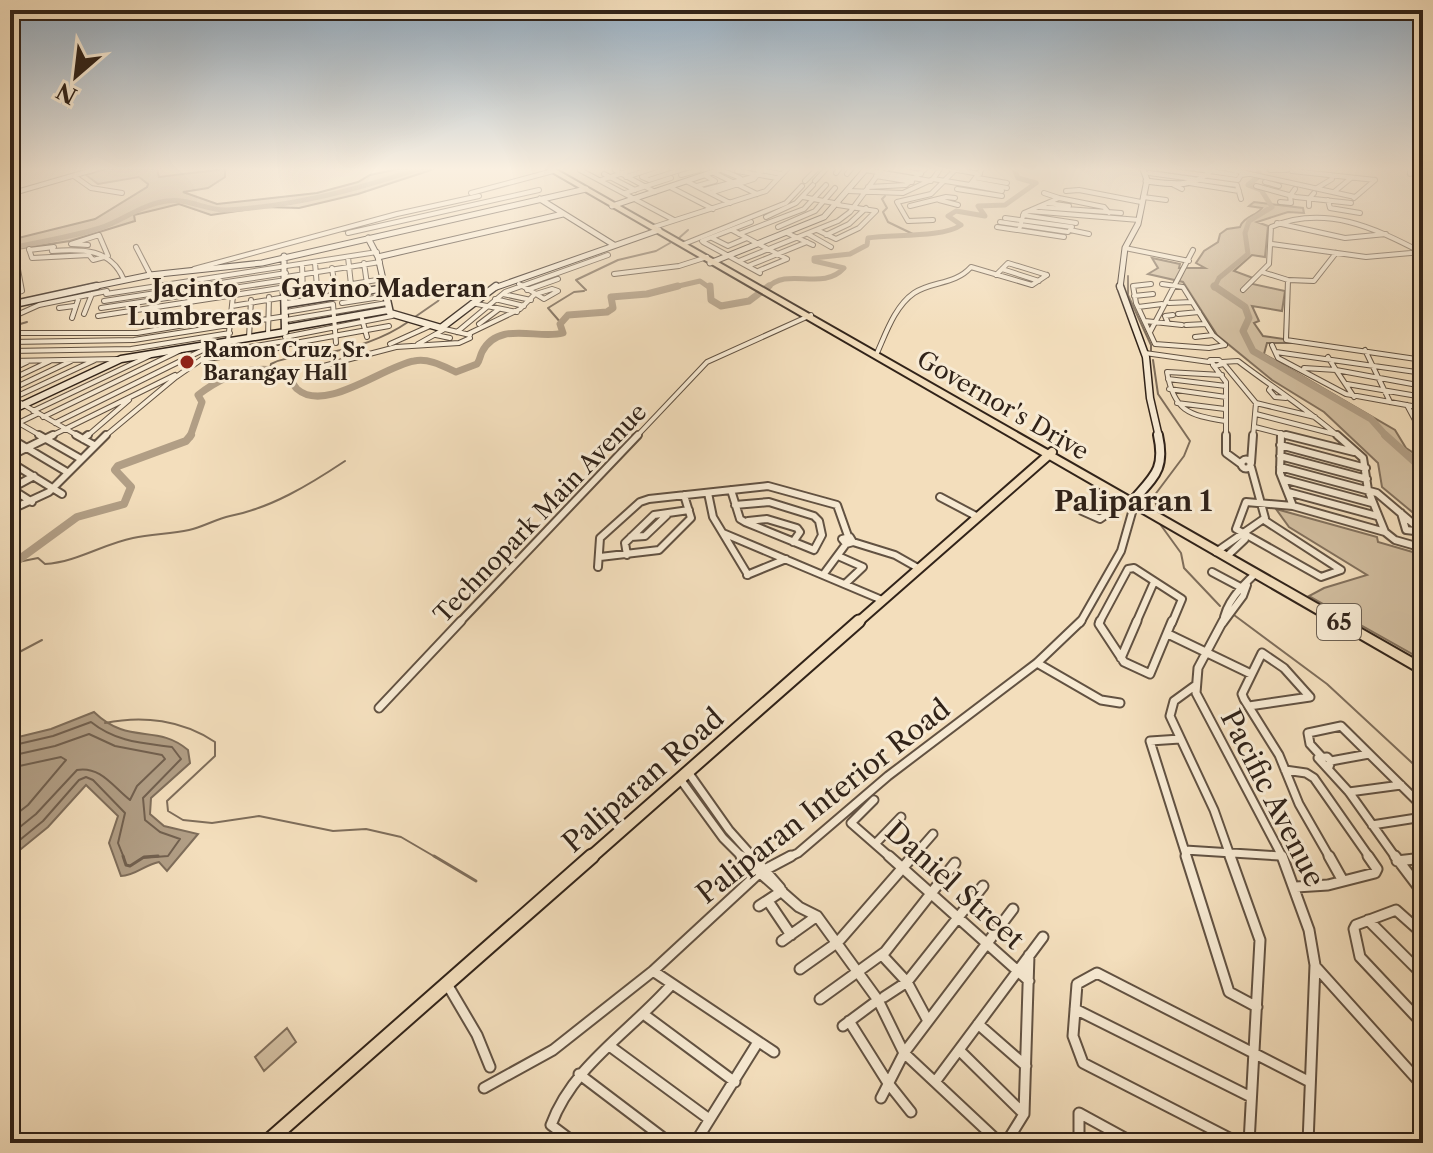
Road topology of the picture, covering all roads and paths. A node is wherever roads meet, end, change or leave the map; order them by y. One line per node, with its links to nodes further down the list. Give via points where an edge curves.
1 (365, 223): 31 (street)
2 (393, 223): 39 (street)
3 (422, 223): 27 (street)
4 (438, 223): 27 (street)
5 (525, 223): 78 (street)
6 (577, 223): 59 (street)
7 (644, 223): 34 (highway, Governor's Drive / 65)
8 (668, 223): 34 (street)
9 (740, 223): 51 (street)
10 (749, 223): 35 (street)
11 (767, 223): 41 (street)
12 (770, 223): 30 (street)
13 (789, 223): 30 (street)
14 (811, 223): 38 (street)
15 (834, 223): 36 (street)
16 (845, 223): 25 (street)
17 (864, 223): 32 (street)
18 (1005, 223): 26 (street)
19 (1043, 223): 37 (street)
20 (1043, 223): 37 (street)
21 (1070, 223): 37 (street)
22 (1138, 223): 63 (street)
23 (1277, 223): 44 (street, via 1345,238); 57 (street, via 1271,227)
24 (1358, 223): 44 (street)
25 (849, 224): 32 (street); 45 (street)
26 (998, 225)
27 (424, 226): 47 (street)
28 (1416, 226): 29 (street)
29 (1423, 226)
30 (778, 227): 38 (street)
31 (344, 228): 39 (street); 93 (street)
32 (859, 228): 45 (street, via 836,239)
33 (1084, 228): 37 (street)
34 (656, 229): 56 (highway, Governor's Drive / 65); 59 (street); 82 (highway, Governor's Drive / 65)
35 (732, 230): 40 (street); 41 (street)
36 (817, 230): 42 (street); 45 (street)
37 (1069, 231): 43 (street)
38 (788, 232): 50 (street); 55 (street)
39 (348, 233): 52 (street)
40 (722, 234): 48 (street); 53 (street)
41 (739, 234): 49 (street)
42 (808, 234): 50 (street); 62 (street)
43 (1089, 234)
44 (1386, 234): 68 (street)
45 (826, 235)
46 (86, 238): 58 (street); 58 (street, via 71,244); 75 (street, via 99,235)
47 (368, 238): 52 (street); 76 (street); 78 (street)
48 (712, 238): 51 (street); 53 (street, via 728,246)
49 (747, 238): 53 (street); 55 (street)
50 (798, 238): 54 (street); 64 (street)
51 (701, 240): 56 (street); 74 (street)
52 (353, 241): 76 (street)
53 (738, 242)
54 (807, 242): 60 (street); 71 (street)
55 (759, 243): 64 (street); 74 (street)
56 (684, 244): 82 (highway, Governor's Drive / 65)
57 (1272, 244): 67 (street); 99 (street)
58 (88, 245): 66 (street)
59 (614, 245): 70 (street)
60 (813, 245)
61 (136, 247): 100 (street)
62 (831, 247)
63 (1125, 248): 84 (street); 256 (street, via 1120,288)
64 (770, 249): 71 (street); 83 (street)
65 (1193, 250): 210 (street)
66 (91, 251): 69 (street); 75 (street)
67 (1336, 253): 68 (street, via 1384,258); 112 (street, via 1314,281)
68 (1422, 253)
69 (51, 254): 69 (street, via 32,258 29,249 54,247); 75 (street, via 89,255 93,260)
70 (588, 254): 79 (street); 81 (street)
71 (779, 254): 91 (street); 91 (street, via 787,259 759,272)
72 (362, 255): 77 (street); 78 (street); 86 (street)
73 (608, 255): 79 (street)
74 (729, 255): 82 (street); 83 (street)
75 (108, 256): 106 (street)
76 (285, 257): 93 (street); 105 (street)
77 (348, 257): 80 (street); 92 (street)
78 (378, 257): 86 (street); 107 (street)
79 (597, 259): 87 (street); 88 (street)
80 (331, 260): 85 (street); 95 (street)
81 (572, 260): 87 (street); 111 (street)
82 (709, 260): 97 (street); 184 (highway, Governor's Drive / 65)
83 (739, 261): 91 (street)
84 (1189, 261)
85 (315, 263): 90 (street); 98 (street)
86 (364, 264): 92 (street); 113 (street)
87 (580, 264): 96 (street); 121 (street)
88 (606, 264)
89 (10, 265): 139 (street, via 17,264 22,291)
90 (302, 265): 101 (street); 105 (street)
91 (748, 266)
92 (349, 267): 95 (street); 117 (street)
93 (198, 269): 100 (street); 106 (street); 110 (street)
94 (1002, 269): 103 (street); 114 (street); 114 (street, via 1008,263 1047,275)
95 (333, 270): 98 (street); 122 (street)
96 (588, 270)
97 (636, 270): 102 (street); 109 (street)
98 (317, 272): 101 (street); 123 (street)
99 (1262, 272): 112 (street); 128 (street)
100 (150, 274): 106 (street)
101 (302, 274): 105 (street); 123 (street, via 303,292)
102 (614, 274)
103 (996, 275): 114 (street, via 1032,285); 255 (street, via 971,267 957,280 910,296)
104 (221, 276): 105 (street); 110 (street); 120 (street)
105 (286, 277): 120 (street); 126 (street); 200 (street)
106 (124, 279): 115 (street)
107 (383, 279): 113 (street); 163 (street)
108 (558, 279): 127 (street)
109 (640, 279)
110 (199, 280): 116 (street); 125 (street)
111 (512, 280): 121 (street); 157 (street)
112 (1288, 280): 248 (street, via 1286,340)
113 (367, 281): 117 (street); 130 (street)
114 (1039, 281)
115 (109, 282): 131 (street); 149 (street)
116 (173, 284): 129 (street); 132 (street)
117 (351, 284): 122 (street); 136 (street)
118 (1151, 284): 142 (street, via 1133,285)
119 (1162, 284): 124 (street)
120 (220, 286): 125 (street); 145 (street)
121 (521, 286): 127 (street); 137 (street)
122 (335, 287): 123 (street); 141 (street)
123 (319, 289): 147 (street)
124 (1184, 289): 134 (street); 154 (street)
125 (197, 290): 129 (street); 144 (street); 153 (street)
126 (269, 290): 133 (street); 150 (street)
127 (527, 290): 146 (street)
128 (1243, 290)
129 (173, 291): 132 (street); 144 (street)
130 (368, 291): 136 (street); 163 (street)
131 (107, 293): 132 (street); 135 (street); 152 (street)
132 (131, 293): 152 (street); 160 (street)
133 (252, 293): 140 (street); 155 (street)
134 (1162, 293)
135 (92, 294): 143 (street); 168 (street)
136 (352, 294): 141 (street)
137 (503, 294): 146 (street); 148 (street)
138 (1153, 294): 142 (street)
139 (10, 295)
140 (233, 296): 145 (street); 164 (street)
141 (336, 296): 147 (street)
142 (1134, 296): 169 (street)
143 (79, 297): 151 (street); 171 (street)
144 (171, 297): 160 (street); 162 (street)
145 (220, 298): 153 (street)
146 (532, 298): 146 (street, via 552,289 558,291 546,299); 167 (street)
147 (318, 299): 165 (street)
148 (495, 299): 166 (street); 167 (street)
149 (39, 300): 151 (street); 159 (street); 187 (street)
150 (268, 300): 155 (street); 189 (street); 200 (street)
151 (59, 301): 170 (street)
152 (104, 301): 172 (street)
153 (195, 301): 162 (street)
154 (1192, 302): 158 (street); 178 (street)
155 (251, 303): 164 (street); 192 (street)
156 (342, 303): 163 (street)
157 (472, 303): 166 (street); 205 (street)
158 (1169, 303)
159 (10, 304)
160 (128, 304): 172 (street); 176 (street)
161 (1162, 304): 169 (street)
162 (169, 305): 176 (street)
163 (388, 305): 175 (street); 181 (street); 193 (street); 198 (street); 206 (street, via 390,328)
164 (232, 306): 185 (street)
165 (303, 306): 175 (street, via 333,304); 186 (street); 200 (street)
166 (487, 306): 173 (street); 209 (street)
167 (524, 306): 177 (street)
168 (87, 307): 171 (street); 179 (street)
169 (1138, 307): 191 (street)
170 (59, 308): 171 (street); 180 (street)
171 (74, 308): 188 (street)
172 (101, 308): 183 (street)
173 (499, 308): 174 (street); 182 (street)
174 (508, 310): 177 (street); 182 (street)
175 (333, 311): 186 (street); 195 (street)
176 (126, 312): 183 (street)
177 (517, 312): 201 (street)
178 (1199, 312): 194 (street, via 1165,316); 196 (street)
179 (84, 314)
180 (59, 315)
181 (361, 315): 193 (street); 195 (street)
182 (491, 315): 201 (street)
183 (98, 316): 207 (street)
184 (809, 316): 255 (highway, Governor's Drive / 65); 333 (highway, Governor's Drive / 65); 397 (street, Technopark Main Avenue, via 707,362)
185 (232, 317): 190 (street); 197 (street)
186 (304, 317): 200 (street); 204 (street)
187 (10, 318)
188 (72, 318)
189 (269, 319): 192 (street); 200 (street); 217 (street)
190 (206, 321): 202 (street); 203 (street)
191 (1145, 321): 194 (street); 210 (street)
192 (250, 322): 197 (street); 225 (street)
193 (364, 323): 195 (street); 206 (street)
194 (1168, 323): 196 (street)
195 (334, 324): 204 (street); 218 (street)
196 (1206, 324): 220 (street)
197 (231, 325): 203 (street); 215 (street)
198 (430, 326): 205 (street); 239 (street)
199 (23, 327): 211 (street)
200 (285, 327): 204 (street); 217 (street); 232 (street); 254 (street); 266 (street)
201 (477, 327): 216 (street)
202 (161, 329): 214 (street); 221 (street)
203 (205, 329): 221 (street); 222 (street)
204 (304, 329): 232 (street)
205 (442, 329): 209 (street); 219 (street)
206 (365, 330): 218 (street); 223 (street)
207 (89, 332): 208 (street); 213 (street)
208 (112, 332): 214 (street); 236 (street)
209 (457, 332): 216 (street)
210 (1150, 332): 245 (street, via 1155,344)
211 (16, 333): 212 (street); 229 (street)
212 (40, 333): 213 (street); 234 (street)
213 (75, 333): 235 (street)
214 (137, 333): 230 (street)
215 (230, 333): 222 (street); 231 (street)
216 (468, 334): 240 (street, via 470,338 461,343)
217 (268, 335): 225 (street)
218 (336, 335): 232 (street); 237 (street)
219 (436, 335): 226 (street); 227 (street)
220 (1213, 335): 224 (street); 246 (street, via 1225,345)
221 (160, 337): 230 (street); 241 (street)
222 (205, 337): 241 (street); 243 (street)
223 (367, 337)
224 (1195, 337)
225 (249, 338): 231 (street)
226 (450, 338)
227 (427, 339): 240 (street); 244 (street)
228 (1415, 339): 233 (street)
229 (10, 340): 234 (street)
230 (134, 340): 236 (street); 247 (street)
231 (228, 341): 238 (street); 254 (street)
232 (305, 341)
233 (1423, 341)
234 (31, 342): 235 (street); 250 (street)
235 (66, 342): 236 (street); 251 (street)
236 (103, 342): 252 (street)
237 (336, 343)
238 (216, 344): 243 (street); 271 (street)
239 (390, 344)
240 (440, 344): 244 (street)
241 (158, 345): 247 (street); 257 (street)
242 (1272, 345): 253 (street)
243 (203, 346): 257 (street)
244 (415, 346): 273 (street)
245 (1199, 348): 246 (street); 268 (street)
246 (1209, 348): 269 (street)
247 (131, 349): 252 (street); 259 (street)
248 (1365, 350): 267 (street); 270 (street)
249 (10, 351): 250 (street)
250 (20, 351): 251 (street); 262 (street)
251 (56, 351): 252 (street); 264 (street)
252 (94, 351): 260 (street)
253 (1276, 352): 258 (street); 272 (street, via 1278,358)
254 (211, 353): 266 (street)
255 (877, 353): 333 (highway, Governor's Drive / 65)
256 (1146, 355): 268 (street); 353 (street, via 1163,457 1159,470)
257 (154, 356): 259 (street); 271 (street); 280 (street); 284 (street)
258 (1328, 357): 270 (street); 276 (street)
259 (125, 358): 261 (street); 277 (street)
260 (87, 359): 261 (street); 265 (street)
261 (98, 359): 297 (street)
262 (10, 360): 263 (street)
263 (30, 360): 264 (street); 274 (street)
264 (50, 360): 265 (street); 283 (street)
265 (74, 360): 290 (street)
266 (201, 360): 275 (street)
267 (1423, 360)
268 (1211, 362): 269 (street); 279 (street)
269 (1222, 362): 301 (street); 313 (street, via 1238,361)
270 (1370, 363): 278 (street); 281 (street)
271 (171, 366): 288 (street)
272 (1301, 367): 276 (street); 295 (street)
273 (312, 369)
274 (10, 370)
275 (187, 370): 293 (street); 329 (street)
276 (1336, 370): 281 (street); 285 (street)
277 (97, 371): 280 (street); 292 (street)
278 (1423, 373)
279 (1222, 375): 282 (street, via 1171,370); 286 (street)
280 (107, 376): 284 (street); 298 (street)
281 (1377, 377): 287 (street); 291 (street)
282 (1168, 379): 286 (street); 289 (street)
283 (10, 380)
284 (117, 381): 288 (street); 302 (street)
285 (1347, 384): 291 (street); 295 (street)
286 (1226, 386): 294 (street)
287 (1423, 386)
288 (128, 387): 293 (street); 306 (street)
289 (1169, 389): 294 (street); 299 (street)
290 (10, 390)
291 (1383, 390): 296 (street); 300 (street)
292 (50, 392): 298 (street); 303 (street)
293 (139, 392): 312 (street); 319 (street)
294 (1226, 397): 307 (street)
295 (1354, 397): 300 (street)
296 (1423, 397)
297 (11, 398): 303 (street)
298 (60, 398): 302 (street); 309 (street)
299 (1176, 402): 307 (street); 316 (street, via 1185,413)
300 (1390, 402): 304 (street)
301 (1256, 403): 310 (street); 313 (street)
302 (71, 404): 306 (street); 309 (street)
303 (23, 405): 308 (street); 309 (street)
304 (1407, 405): 305 (street); 314 (street)
305 (1423, 408)
306 (82, 409): 318 (street)
307 (1225, 409): 316 (street)
308 (10, 411)
309 (38, 414): 317 (street); 318 (street)
310 (1256, 414): 321 (street); 325 (street)
311 (10, 418): 317 (street)
312 (86, 418): 319 (street); 322 (street)
313 (1319, 418): 325 (street)
314 (1414, 418): 315 (street); 324 (street)
315 (1423, 420)
316 (1225, 421): 337 (street, via 1227,455)
317 (19, 423): 320 (street); 327 (street)
318 (55, 423): 322 (street)
319 (98, 426): 328 (street)
320 (10, 427)
321 (1255, 427): 323 (street); 337 (street)
322 (66, 428): 327 (street); 328 (street)
323 (1281, 433): 330 (street); 332 (street)
324 (1422, 433)
325 (1337, 435): 332 (street)
326 (10, 438): 331 (street)
327 (45, 438): 331 (street); 336 (street)
328 (83, 439): 329 (street)
329 (94, 445): 336 (street)
330 (1280, 445): 334 (street); 339 (street)
331 (27, 448): 335 (street); 340 (street)
332 (1357, 453): 339 (street)
333 (1049, 454): 353 (highway, Governor's Drive / 65); 362 (main road, Paliparan Road)
334 (1280, 456): 338 (street); 343 (street)
335 (10, 459): 341 (street)
336 (81, 459): 340 (street)
337 (1248, 467): 355 (street)
338 (1280, 467): 342 (street); 347 (street)
339 (1366, 468): 343 (street)
340 (67, 472): 344 (street)
341 (34, 476): 344 (street); 345 (street)
342 (1283, 479): 348 (street); 356 (street)
343 (1367, 479): 347 (street)
344 (53, 487): 350 (street); 354 (street)
345 (10, 488): 354 (street)
346 (731, 490): 349 (street); 357 (street); 371 (street, via 768,486 833,503 839,507)
347 (1368, 490): 356 (street); 367 (street, via 1401,513 1406,530)
348 (1288, 492): 358 (street); 363 (street)
349 (708, 493): 351 (street); 368 (street)
350 (62, 494)
351 (684, 495): 360 (street); 377 (street, via 640,502 600,538)
352 (940, 497): 362 (street)
353 (1130, 501): 361 (street, via 1100,519); 374 (highway, Governor's Drive / 65); 391 (street, Paliparan Interior Road, via 1133,509 1121,551 1080,624)
354 (32, 502): 359 (street)
355 (1260, 502): 358 (street); 364 (street); 369 (street, via 1246,502 1235,527)
356 (1372, 503): 363 (street)
357 (735, 505): 365 (street); 370 (street, via 769,502 814,516)
358 (1293, 506): 366 (street)
359 (10, 510)
360 (689, 510): 375 (street, via 691,518 659,550); 375 (street, via 667,514 645,536 631,537 625,543)
361 (1082, 511)
362 (976, 516): 380 (main road, Paliparan Road)
363 (1377, 516): 366 (street)
364 (1264, 520): 369 (street); 369 (street, via 1340,572 1321,577)
365 (745, 522): 372 (street); 372 (street, via 767,519 797,528)
366 (1385, 532): 373 (street)
367 (1423, 532)
368 (723, 533): 378 (street); 378 (street, via 747,575)
369 (1245, 534): 374 (street); 374 (street, via 1228,540)
370 (822, 535): 371 (street); 372 (street, via 814,550)
371 (847, 540): 376 (street); 380 (street)
372 (793, 542)
373 (1423, 548)
374 (1223, 553): 382 (highway, Governor's Drive / 65)
375 (627, 555): 377 (street)
376 (838, 556): 383 (street); 385 (street, via 863,567)
377 (600, 557): 379 (street)
378 (786, 559): 383 (street)
379 (598, 567)
380 (917, 569): 387 (main road, Paliparan Road)
381 (1212, 572): 386 (street)
382 (1256, 572): 386 (street); 392 (highway, Governor's Drive / 65)
383 (823, 575): 385 (street)
384 (1154, 582): 388 (street, via 1182,602); 390 (street); 390 (street, via 1130,566 1099,624)
385 (845, 584): 387 (street)
386 (1243, 590): 389 (street)
387 (882, 600): 402 (main road, Paliparan Road)
388 (1168, 634): 389 (street); 390 (street, via 1150,674)
389 (1208, 652): 393 (street); 394 (street)
390 (1121, 658)
391 (1037, 663): 395 (street, via 1101,700); 421 (street, Paliparan Interior Road, via 888,776 798,853)
392 (1423, 667)
393 (1251, 674): 396 (street, via 1242,694); 396 (street, via 1266,654 1310,697)
394 (1196, 685): 398 (street, via 1169,709); 416 (street, Pacific Avenue)
395 (1120, 703)
396 (1249, 706): 401 (street)
397 (379, 708)
398 (1180, 739): 414 (street, via 1150,741); 415 (street)
399 (1369, 754): 400 (street); 400 (street, via 1341,726 1308,733 1310,744); 403 (street)
400 (1330, 764): 404 (street)
401 (1285, 770): 422 (street); 422 (street, via 1314,778 1375,863 1375,873)
402 (684, 776): 407 (street); 408 (street); 448 (main road, Paliparan Road)
403 (1401, 785): 404 (street); 406 (street)
404 (1349, 792): 411 (street)
405 (874, 800): 413 (street, Daniel Street, via 851,823)
406 (1423, 807)
407 (714, 808): 408 (street); 421 (street)
408 (704, 813): 421 (street, via 723,838)
409 (901, 817): 413 (street)
410 (1423, 817): 411 (street)
411 (1372, 825): 418 (street)
412 (933, 834): 420 (street)
413 (875, 844): 420 (street, Daniel Street)
414 (1185, 850): 415 (street); 452 (street, via 1229,992)
415 (1230, 854): 416 (street); 452 (street, via 1260,940)
416 (1280, 856): 424 (street, Pacific Avenue)
417 (1423, 858): 418 (street)
418 (1397, 861): 427 (street)
419 (955, 863): 426 (street)
420 (903, 870): 426 (street, Daniel Street); 436 (street)
421 (762, 871): 425 (street); 442 (street, Paliparan Interior Road)
422 (1343, 881): 424 (street)
423 (983, 886): 430 (street)
424 (1296, 887): 440 (street, Pacific Avenue)
425 (782, 891): 429 (street); 433 (street, via 763,904)
426 (930, 893): 430 (street, Daniel Street); 438 (street)
427 (1423, 893)
428 (1013, 909): 437 (street)
429 (817, 916): 433 (street); 436 (street)
430 (958, 918): 437 (street, Daniel Street); 447 (street)
431 (1368, 920): 432 (street, via 1396,910); 445 (street); 457 (street, via 1354,929 1360,957)
432 (1423, 934)
433 (791, 935): 435 (street)
434 (1043, 937): 439 (street)
435 (782, 941)
436 (838, 942): 441 (street); 444 (street)
437 (986, 943): 443 (street, Daniel Street); 455 (street)
438 (882, 955): 444 (street); 447 (street)
439 (1029, 955): 443 (street); 446 (street)
440 (1315, 965): 469 (street, Pacific Avenue); 471 (street)
441 (800, 969)
442 (653, 971): 449 (street); 472 (street, Paliparan Interior Road, via 553,1050)
443 (1018, 971): 446 (street, Daniel Street); 456 (street)
444 (859, 973): 450 (street); 451 (street)
445 (1423, 975)
446 (1029, 981): 464 (street)
447 (907, 982): 450 (street); 455 (street)
448 (447, 984): 465 (street); 478 (main road, Paliparan Road)
449 (672, 984): 454 (street); 458 (street)
450 (881, 998): 462 (street); 470 (street, via 846,1024)
451 (820, 999)
452 (1257, 1007): 463 (street)
453 (1075, 1009): 463 (street, via 1077,984 1097,973); 473 (street); 486 (street, via 1075,1051 1083,1063)
454 (646, 1016): 459 (street); 467 (street)
455 (928, 1021): 462 (street)
456 (978, 1024): 460 (street); 464 (street)
457 (1423, 1024)
458 (758, 1042): 461 (street); 467 (street)
459 (611, 1047): 466 (street); 477 (street)
460 (959, 1050): 468 (street); 476 (street)
461 (774, 1052)
462 (904, 1053): 468 (street); 470 (street)
463 (1255, 1054): 469 (street); 473 (street)
464 (1026, 1066): 476 (street)
465 (490, 1067)
466 (579, 1074): 479 (street, via 551,1125); 480 (street)
467 (735, 1082): 477 (street)
468 (935, 1082): 482 (street)
469 (1310, 1082): 488 (street, Pacific Avenue)
470 (888, 1083): 474 (street); 475 (street)
471 (1423, 1086)
472 (484, 1088)
473 (1251, 1097): 487 (street)
474 (881, 1098)
475 (911, 1112)
476 (1024, 1114): 483 (street)
477 (709, 1119): 481 (street)
478 (266, 1143)
479 (575, 1143)
480 (670, 1143)
481 (695, 1143)
482 (1000, 1143)
483 (1006, 1143)
484 (1079, 1143): 485 (street, via 1079,1113)
485 (1134, 1143)
486 (1239, 1143)
487 (1249, 1143)
488 (1308, 1143)

